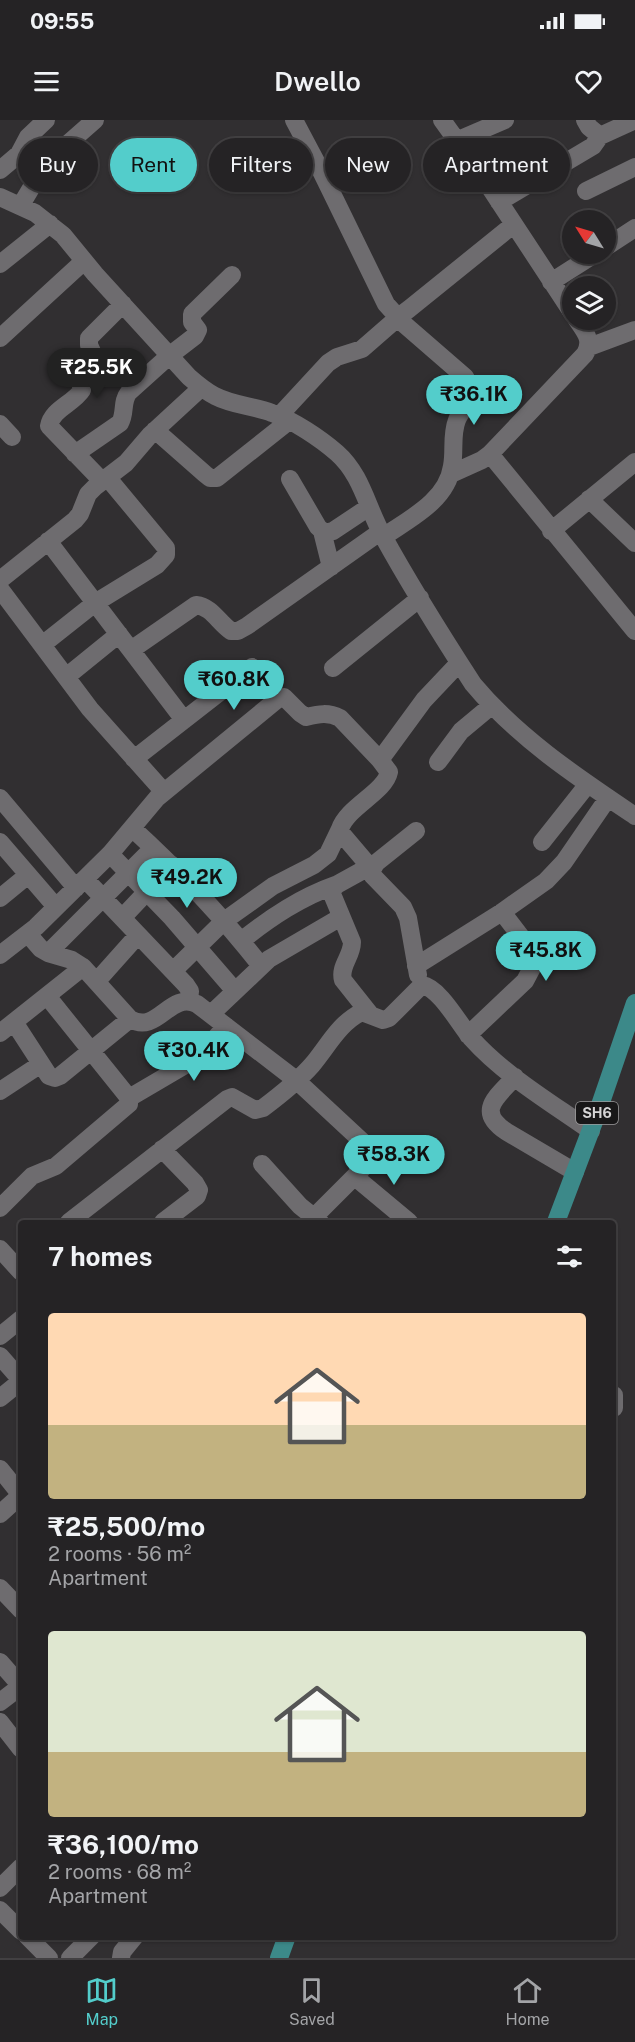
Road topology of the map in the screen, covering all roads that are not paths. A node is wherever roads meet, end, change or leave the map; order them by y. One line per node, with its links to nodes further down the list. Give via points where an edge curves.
1 (46, 120): 12 (street)
2 (95, 120): 17 (street, via 46,163)
3 (294, 120): 29 (street, via 386,304)
4 (442, 120): 9 (street)
5 (505, 120): 10 (street)
6 (585, 120): 8 (street)
7 (635, 120): 8 (street)
8 (600, 136): 16 (street, via 593,146)
9 (454, 138)
10 (463, 138)
11 (635, 167): 13 (street)
12 (0, 170)
13 (586, 191)
14 (492, 192): 16 (street)
15 (0, 197): 17 (street)
16 (499, 202): 19 (street)
17 (21, 205): 18 (street)
18 (50, 224): 22 (street); 23 (street)
19 (513, 225): 26 (street); 29 (street)
20 (635, 228): 21 (street)
21 (616, 240)
22 (84, 261): 28 (street); 32 (street)
23 (0, 264)
24 (580, 264): 26 (street)
25 (232, 275): 34 (street, via 195,309 191,318 197,333)
26 (551, 282): 27 (street)
27 (562, 298)
28 (123, 304): 34 (street); 38 (street, via 90,338 94,356 81,372 78,396 50,421 52,430)
29 (399, 317): 36 (street, via 362,349 328,363); 41 (street, via 465,377 473,392 454,429)
30 (584, 330): 33 (street, via 590,340)
31 (635, 330): 33 (street)
32 (0, 338)
33 (589, 347): 39 (street)
34 (169, 356): 35 (street); 38 (street, via 124,398 124,417 120,423)
35 (201, 388): 36 (street, via 227,401); 37 (street)
36 (284, 418): 37 (street, via 217,478 210,478); 45 (street, via 346,462 355,472)
37 (155, 430): 42 (street, via 126,463)
38 (75, 454): 42 (street)
39 (490, 454): 41 (street); 47 (street)
40 (635, 462): 44 (street)
41 (451, 474): 48 (street, via 440,495 430,504)
42 (105, 479): 49 (street, via 88,494 80,514); 55 (street, via 166,548 166,555 157,566)
43 (290, 479): 46 (street)
44 (589, 499): 47 (street); 50 (street)
45 (369, 507): 46 (street, via 333,531); 48 (street)
46 (322, 531): 51 (street)
47 (551, 531): 56 (street)
48 (382, 535): 51 (street); 54 (street)
49 (48, 541): 52 (street); 55 (street)
50 (635, 543)
51 (332, 567): 59 (street, via 238,631 231,631 209,610 196,605)
52 (0, 580)
53 (0, 589): 58 (street)
54 (420, 598): 60 (street); 62 (street)
55 (95, 603): 57 (street); 58 (street)
56 (635, 631)
57 (119, 634): 59 (street); 63 (street)
58 (42, 645): 63 (street)
59 (131, 650): 65 (street)
60 (459, 663): 64 (street); 67 (street, via 424,700)
61 (252, 667): 65 (street)
62 (333, 668)
63 (66, 677): 66 (street)
64 (491, 706): 68 (street, via 461,731); 69 (street, via 538,748)
65 (184, 720): 66 (street)
66 (134, 759): 70 (street)
67 (380, 760): 70 (street, via 340,718 324,713 306,717 284,697 274,701); 75 (street, via 388,777 347,816)
68 (438, 762)
69 (588, 784): 71 (street); 77 (street)
70 (164, 792): 74 (street)
71 (608, 798): 73 (street); 91 (street, via 556,872)
72 (0, 799): 85 (street)
73 (635, 816)
74 (132, 828): 79 (street); 80 (street)
75 (340, 829): 82 (street); 94 (street, via 332,848 321,860 273,886)
76 (416, 831): 82 (street)
77 (542, 842)
78 (1, 846): 84 (street)
79 (153, 848): 81 (street); 83 (street)
80 (110, 854): 83 (street); 85 (street)
81 (172, 864): 87 (street); 94 (street)
82 (373, 865): 86 (street); 102 (street, via 372,875 404,908)
83 (128, 873): 87 (street); 89 (street)
84 (28, 875): 88 (street); 90 (street)
85 (81, 883): 89 (street); 90 (street)
86 (338, 884): 92 (street, via 332,894); 97 (street, via 291,905)
87 (147, 892): 93 (street); 98 (street)
88 (0, 898)
89 (103, 898): 93 (street); 99 (street)
90 (56, 907): 95 (street)
91 (502, 912): 102 (street); 116 (street, via 528,946 534,964 525,981)
92 (341, 917): 101 (street); 112 (street, via 352,948 341,974)
93 (122, 918): 96 (street)
94 (224, 921): 97 (street); 98 (street)
95 (28, 933): 99 (street); 100 (street)
96 (138, 935): 104 (street); 105 (street)
97 (241, 941): 101 (street)
98 (197, 947): 104 (street); 107 (street)
99 (48, 953): 103 (street)
100 (0, 955)
101 (261, 966): 107 (street)
102 (416, 966): 106 (street)
103 (83, 967): 105 (street); 108 (street)
104 (173, 972): 109 (street, via 190,992)
105 (97, 981): 113 (street)
106 (422, 985): 112 (street, via 389,1018 383,1020); 116 (street, via 432,988)
107 (235, 991): 111 (street)
108 (47, 996): 115 (street); 117 (street)
109 (189, 1000): 111 (street); 113 (street, via 180,1001 150,1022 143,1024)
110 (635, 1003): 123 (main road, SH6)
111 (211, 1014): 114 (street)
112 (370, 1014): 120 (street, via 362,1012 344,1024)
113 (130, 1019): 117 (street)
114 (226, 1026): 120 (street); 122 (street, via 192,1061)
115 (7, 1027): 118 (street)
116 (468, 1035): 119 (street)
117 (92, 1050): 118 (street, via 55,1078 49,1076); 122 (street)
118 (42, 1064): 121 (street)
119 (515, 1077): 123 (street); 126 (street, via 492,1103 492,1119 497,1126)
120 (296, 1080): 124 (street, via 263,1108 255,1110 232,1097 226,1099); 127 (street, via 366,1145 369,1162)
121 (0, 1091)
122 (129, 1098): 128 (street, via 124,1109 56,1166 32,1176)
123 (591, 1131): 126 (main road, SH6)
124 (162, 1149): 129 (street); 130 (street, via 199,1191)
125 (262, 1164): 131 (street)
126 (575, 1172): 133 (main road, SH6)
127 (354, 1177): 131 (street); 132 (street)
128 (0, 1208)
129 (77, 1220)
130 (166, 1220)
131 (316, 1220)
132 (407, 1220)
133 (557, 1220)
134 (0, 1249): 135 (street)
135 (18, 1266)
136 (18, 1321): 137 (street)
137 (0, 1336)
138 (0, 1356): 139 (street)
139 (18, 1377)
140 (18, 1383): 141 (street)
141 (0, 1398)
142 (0, 1469): 143 (street)
143 (18, 1491)
144 (18, 1498): 145 (street)
145 (0, 1514)
146 (0, 1588): 147 (street)
147 (18, 1607)
148 (14, 1674): 149 (street)
149 (0, 1702)
150 (10, 1725): 151 (street)
151 (18, 1742)
152 (18, 1870): 153 (street)
153 (0, 1888)
154 (0, 1910): 155 (street)
155 (18, 1927)
156 (31, 1940): 160 (street)
157 (88, 1940): 161 (street)
158 (132, 1940): 162 (street)
159 (286, 1940): 163 (main road)
160 (49, 1958)
161 (70, 1958)
162 (121, 1958)
163 (279, 1958)

